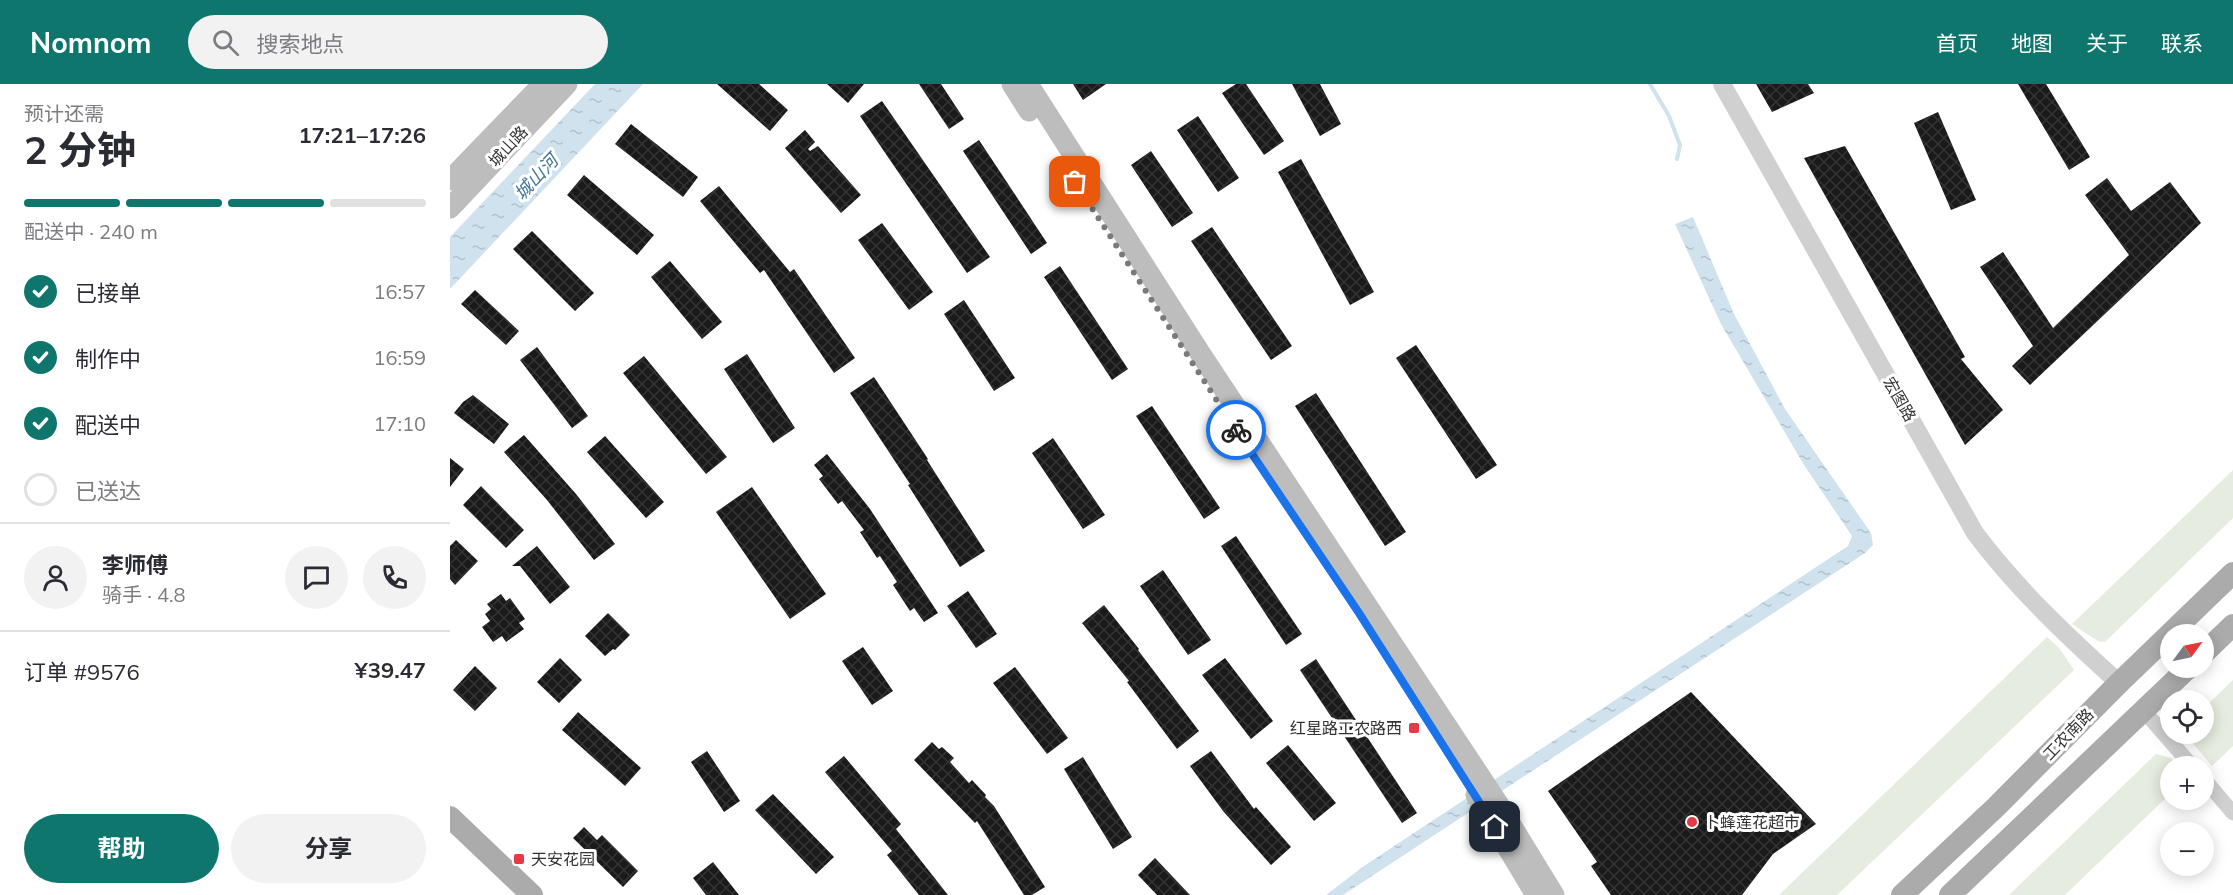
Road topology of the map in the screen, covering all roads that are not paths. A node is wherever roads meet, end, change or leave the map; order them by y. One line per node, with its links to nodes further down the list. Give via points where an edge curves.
1 (543, 84): 6 (main road, 城山路)
2 (567, 84): 7 (main road, 城山路)
3 (1012, 84): 15 (main road, via 1189,360)
4 (1028, 84): 15 (main road)
5 (1722, 84): 12 (street, 宏图路, via 1976,533 2028,598)
6 (450, 180)
7 (450, 208)
8 (2233, 573): 12 (main road, 工农南路)
9 (2233, 625): 10 (main road)
10 (2214, 643)
11 (2177, 678): 13 (main road, 工农南路)
12 (2119, 683): 25 (main road, 工农南路)
13 (2143, 710): 14 (street); 26 (main road, 工农南路)
14 (2183, 756)
15 (1472, 777): 17 (main road)
16 (2214, 791): 18 (street)
17 (1491, 806): 23 (main road); 24 (main road)
18 (2233, 813)
19 (450, 816): 22 (main road)
20 (450, 833): 21 (main road)
21 (516, 895)
22 (532, 895)
23 (1536, 895)
24 (1554, 895)
25 (1902, 895)
26 (1950, 895)

